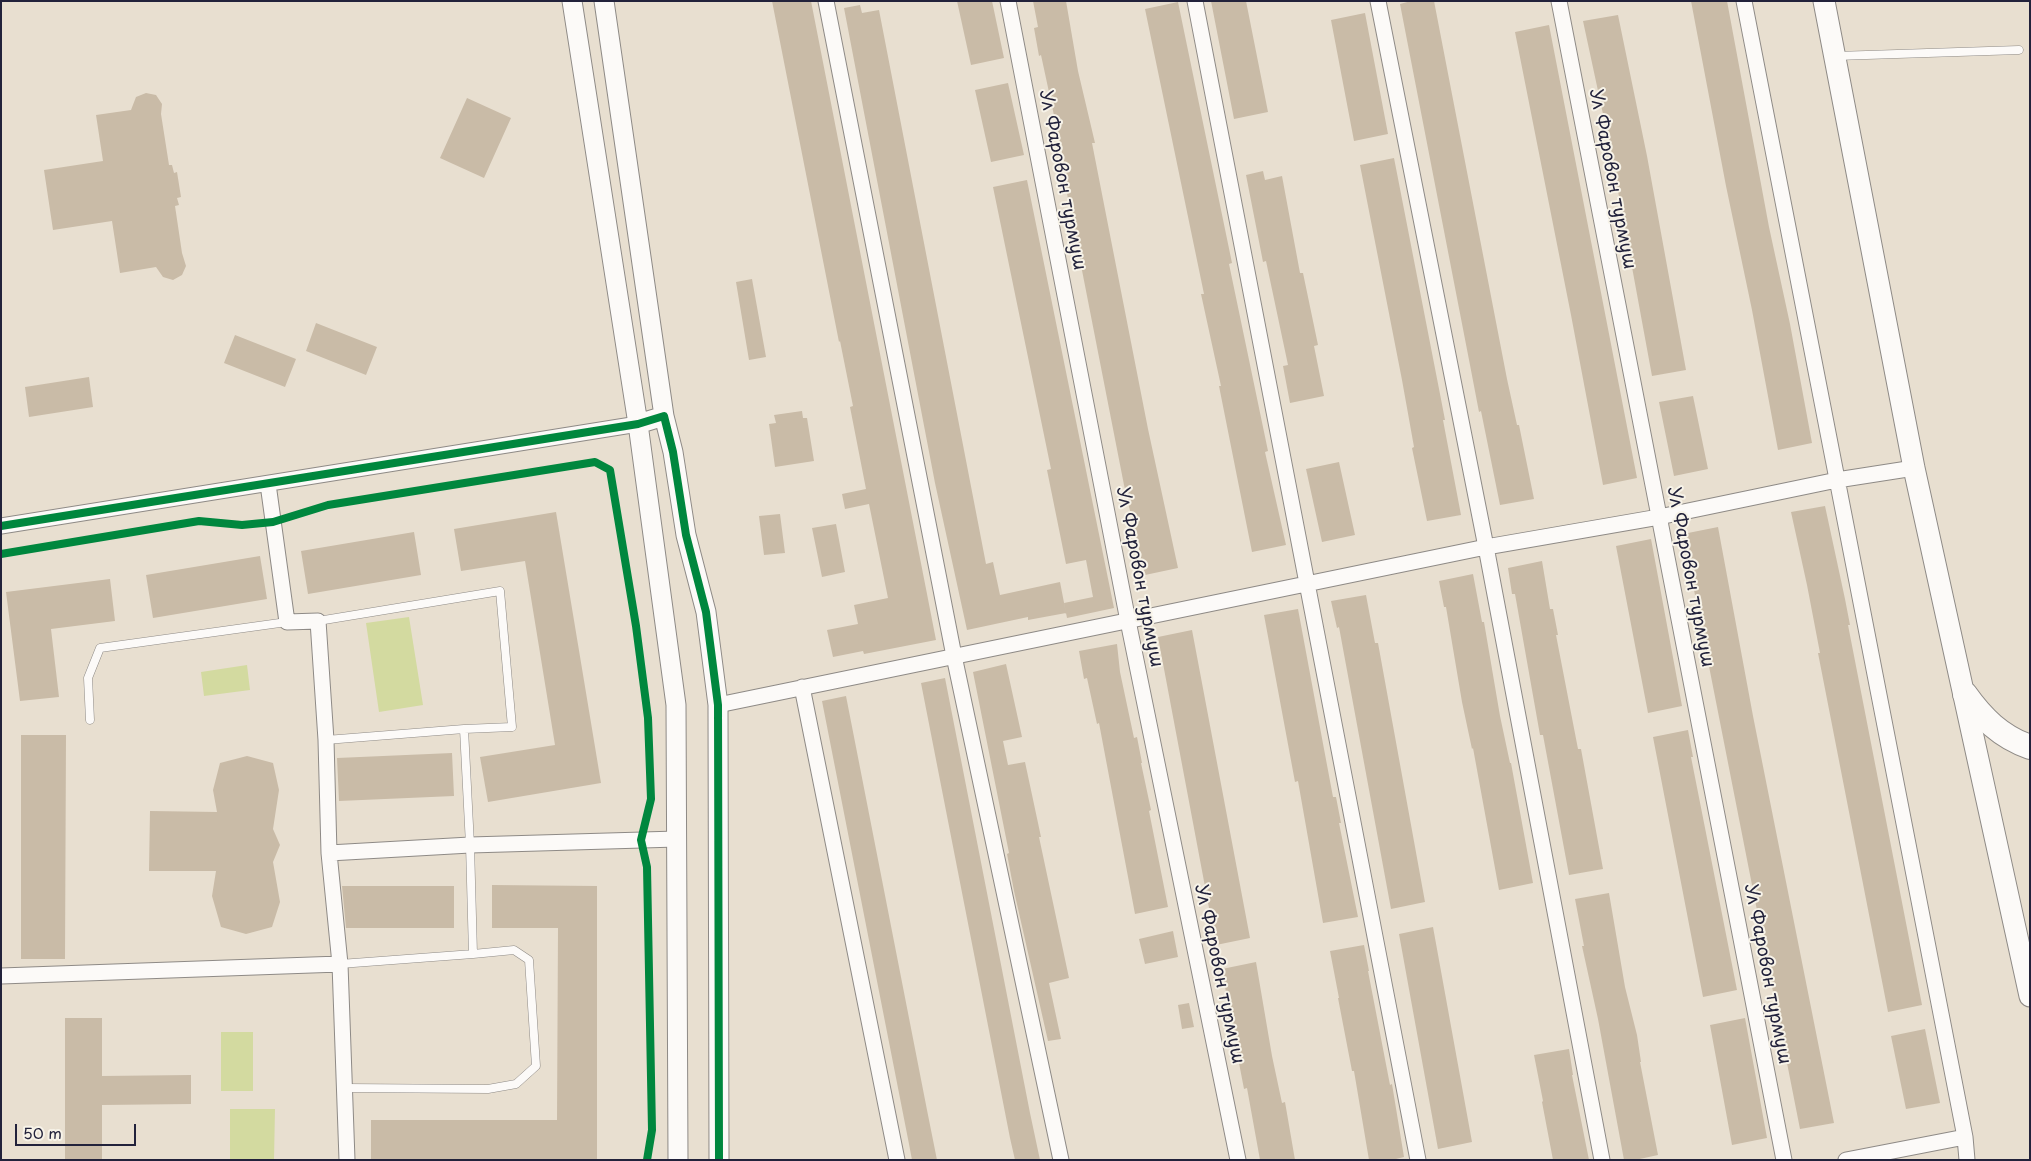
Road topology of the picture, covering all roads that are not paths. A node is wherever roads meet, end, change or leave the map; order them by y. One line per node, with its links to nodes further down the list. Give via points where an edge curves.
1 (572, 1): 13 (street)
2 (604, 1): 12 (street)
3 (826, 1): 24 (street)
4 (1008, 1): 21 (street, Ул Фаровон турмуш)
5 (1195, 1): 20 (street)
6 (1378, 1): 19 (street)
7 (1559, 1): 17 (street, Ул Фаровон турмуш)
8 (1744, 1): 15 (street)
9 (1824, 1): 11 (main road)
10 (2019, 50): 11 (lane)
11 (1835, 56): 14 (main road)
12 (664, 416): 13 (street); 27 (street, via 686,535 706,612)
13 (638, 424): 16 (street); 32 (street, via 676,705)
14 (1914, 468): 15 (street); 26 (main road)
15 (1837, 480): 17 (street); 40 (street)
16 (268, 484): 18 (street); 22 (street)
17 (1659, 517): 19 (street); 49 (street, Ул Фаровон турмуш)
18 (1, 526)
19 (1486, 547): 20 (street); 48 (street)
20 (1308, 585): 21 (street); 47 (street)
21 (1128, 621): 24 (street); 46 (street, Ул Фаровон турмуш)
22 (287, 622): 23 (street); 28 (lane, via 100,648 88,678)
23 (318, 622): 29 (lane, via 500,591 512,726); 30 (street)
24 (954, 656): 25 (street); 45 (street)
25 (802, 687): 27 (street); 44 (street)
26 (1965, 694): 31 (main road, via 1992,726); 38 (main road)
27 (718, 705): 43 (street)
28 (90, 720)
29 (464, 729): 30 (lane); 33 (lane)
30 (326, 740): 34 (street)
31 (2030, 747)
32 (677, 839): 33 (street); 42 (street)
33 (470, 845): 34 (street); 35 (lane)
34 (329, 853): 36 (street)
35 (472, 954): 36 (lane); 39 (lane, via 514,950 529,960 536,1066 516,1084 488,1089)
36 (340, 964): 37 (street); 39 (street)
37 (1, 976)
38 (2030, 996)
39 (344, 1088): 41 (street)
40 (1965, 1137): 50 (street); 51 (street)
41 (347, 1160)
42 (678, 1160)
43 (719, 1160)
44 (897, 1160)
45 (1061, 1160)
46 (1238, 1160)
47 (1418, 1160)
48 (1602, 1160)
49 (1784, 1160)
50 (1846, 1160)
51 (1967, 1160)

